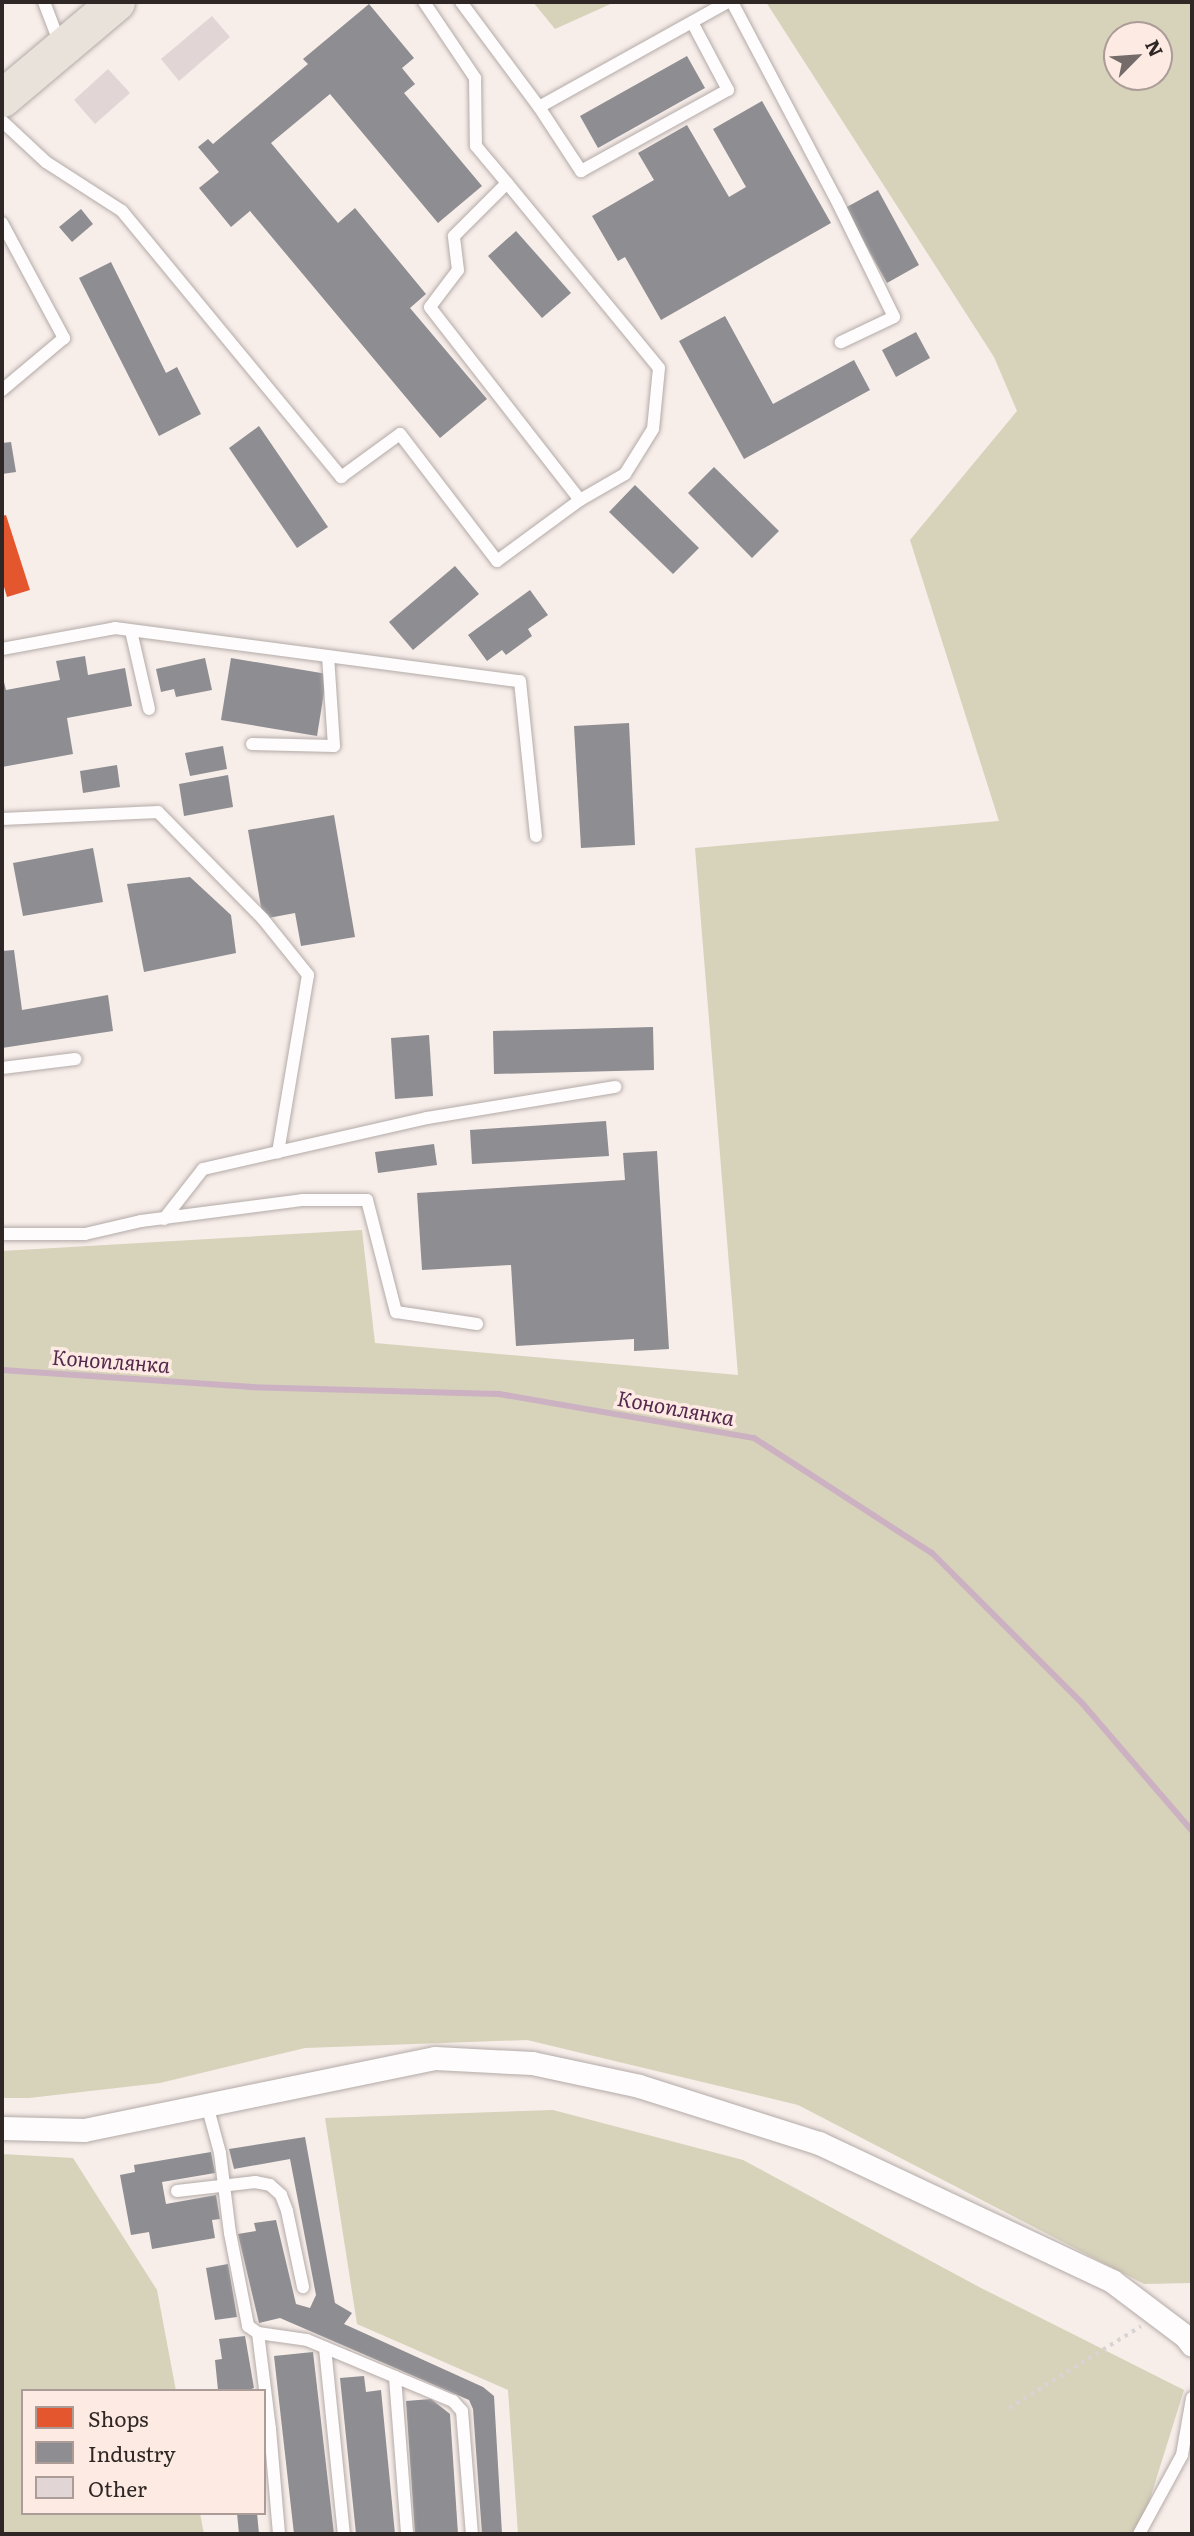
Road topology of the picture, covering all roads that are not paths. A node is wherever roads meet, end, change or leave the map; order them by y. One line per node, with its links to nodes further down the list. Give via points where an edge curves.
1 (44, 2): 7 (lane)
2 (116, 2): 7 (main road)
3 (424, 2): 11 (lane, via 475,78 476,146)
4 (461, 2): 9 (lane)
5 (730, 2): 6 (lane); 13 (lane, via 894,317)
6 (692, 22): 9 (lane); 9 (lane, via 728,90 581,171)
7 (62, 48): 8 (main road)
8 (2, 98)
9 (539, 107)
10 (2, 121): 15 (lane, via 46,162 122,211 341,477 400,434 497,561)
11 (507, 183): 15 (lane, via 454,236 458,270 430,307); 15 (lane, via 659,368 653,429 625,474)
12 (2, 223): 14 (lane, via 64,338)
13 (841, 342)
14 (2, 390)
15 (580, 500)
16 (131, 631): 17 (lane, via 116,628); 18 (lane); 19 (lane)
17 (2, 649)
18 (328, 656): 20 (lane, via 334,746); 22 (lane, via 520,681)
19 (149, 709)
20 (251, 744)
21 (2, 819): 26 (lane, via 158,812 263,919 308,975)
22 (536, 836)
23 (75, 1059): 24 (lane)
24 (2, 1068)
25 (615, 1087): 26 (lane, via 427,1118)
26 (278, 1152): 27 (lane, via 203,1169)
27 (164, 1219): 28 (lane, via 85,1234); 29 (lane, via 302,1200 367,1200 396,1312)
28 (2, 1234)
29 (477, 1324)
30 (207, 2105): 31 (street, via 84,2130); 32 (lane); 36 (street, via 435,2058 532,2063 612,2080 819,2143 1112,2281)
31 (2, 2128)
32 (225, 2185): 33 (lane); 34 (lane, via 255,2182 270,2185 281,2195); 35 (lane, via 248,2326)
33 (177, 2191)
34 (303, 2287)
35 (258, 2333): 37 (lane, via 307,2340); 39 (lane)
36 (1192, 2345)
37 (325, 2348): 38 (lane); 43 (lane)
38 (395, 2377): 44 (lane); 45 (lane, via 453,2402 462,2411)
39 (265, 2389)
40 (266, 2397): 42 (lane)
41 (1192, 2398): 46 (lane, via 1182,2455)
42 (279, 2534)
43 (344, 2534)
44 (407, 2534)
45 (472, 2534)
46 (1139, 2534)

